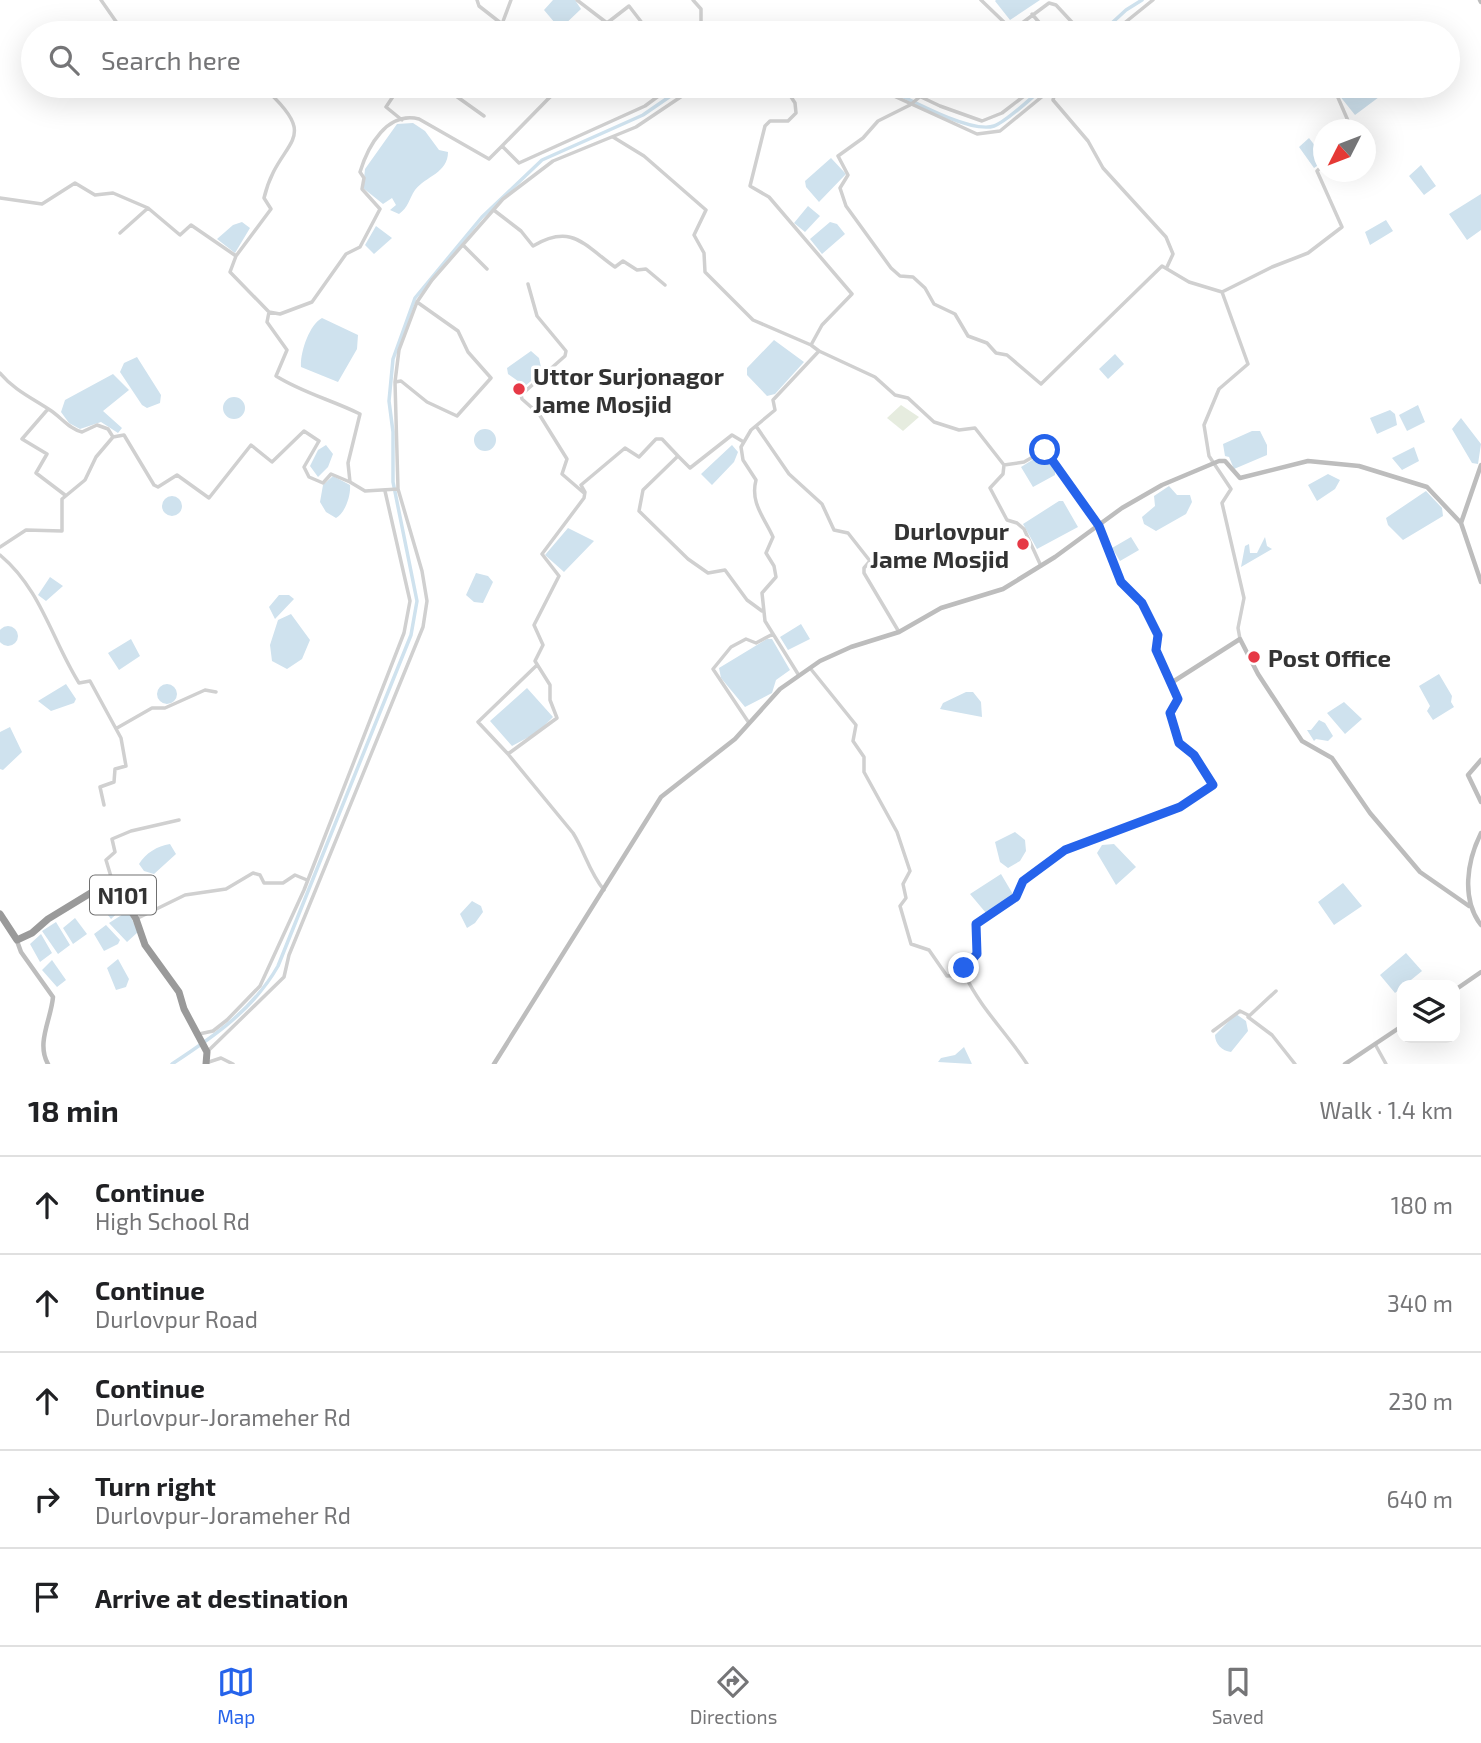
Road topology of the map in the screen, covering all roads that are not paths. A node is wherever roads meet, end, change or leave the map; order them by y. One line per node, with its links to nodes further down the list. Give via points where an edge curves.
1 (100, 0): 10 (street)
2 (477, 0): 11 (street)
3 (511, 0): 12 (street)
4 (577, 0): 13 (street)
5 (693, 0): 16 (street, via 701,9)
6 (981, 0): 17 (street)
7 (1153, 0): 21 (street)
8 (1052, 1): 9 (street); 20 (street)
9 (1032, 14): 18 (street); 19 (street)
10 (115, 21)
11 (498, 21)
12 (503, 21)
13 (604, 21)
14 (610, 21): 15 (street, via 629,6)
15 (641, 21)
16 (701, 21)
17 (1003, 21)
18 (1024, 21)
19 (1038, 21)
20 (1071, 21)
21 (1127, 21)
22 (275, 98): 48 (street, via 296,126 295,136 270,177 264,198 271,209)
23 (392, 98): 39 (street, via 386,107)
24 (459, 98): 37 (street)
25 (549, 98): 41 (street)
26 (656, 98): 41 (street, via 530,161 519,163)
27 (680, 98): 40 (street, via 651,119)
28 (792, 98): 56 (street, via 796,113 788,121 770,121 765,126 750,186 769,197 852,294 822,325)
29 (897, 98): 36 (street)
30 (919, 98): 36 (street)
31 (923, 98): 32 (street, via 982,121)
32 (1021, 98)
33 (1041, 98): 36 (street, via 1000,131 977,134)
34 (1053, 98): 49 (street, via 1103,168 1166,237 1173,254)
35 (1338, 98): 38 (street)
36 (910, 104): 49 (street, via 878,121 838,156 848,175 840,188 843,200 897,274 914,277 934,304 955,314 968,336 1007,355 1040,384 1158,269)
37 (484, 116)
38 (1347, 119)
39 (402, 120): 41 (street, via 413,117 427,122 489,159); 55 (street, via 381,130 360,172 362,189 380,209 360,247 346,254 313,302 280,314)
40 (612, 136): 45 (street, via 539,169); 56 (street, via 644,156 704,208 694,235 704,253 705,272 752,320)
41 (502, 146)
42 (1322, 182): 53 (street, via 1342,227 1308,253)
43 (0, 198): 44 (street, via 42,204 75,183 95,195 113,193)
44 (148, 208): 46 (street); 48 (street, via 180,235 191,225)
45 (495, 211): 47 (street); 52 (street, via 533,246 553,235 572,236 615,267 623,261 636,270 646,269)
46 (120, 233)
47 (463, 245): 50 (street); 54 (street)
48 (236, 256): 55 (street, via 230,272)
49 (1167, 267): 53 (street, via 1184,280)
50 (487, 269)
51 (528, 284): 72 (street, via 537,316 566,351 522,399 540,414 567,459 562,474)
52 (665, 285)
53 (1222, 292): 65 (street, via 1248,364 1219,389 1206,419 1205,443)
54 (417, 302): 59 (street, via 399,350); 59 (street, via 458,331 468,352 491,378 457,416)
55 (269, 312): 68 (street, via 267,323 287,350 276,376 305,393 360,414 348,463)
56 (811, 345): 57 (street)
57 (819, 351): 61 (street, via 773,400 773,413); 66 (street, via 875,377 934,422 959,430 975,428)
58 (0, 373): 60 (street, via 20,393)
59 (396, 382): 69 (street)
60 (48, 409): 62 (street, via 75,430 82,432 97,425); 71 (street, via 22,439 47,454 36,473)
61 (756, 426): 63 (street); 80 (street, via 789,474 822,504 834,530 848,533 869,558 864,573)
62 (113, 437): 68 (street, via 124,435 154,485 177,475 209,498 251,445 272,462 304,431 319,441 304,467 309,477 323,483 331,474); 71 (street, via 85,480)
63 (742, 442): 64 (street, via 733,435 690,468); 79 (street, via 741,453 757,482 758,509 773,537 766,553 776,577 762,593)
64 (678, 456): 72 (street, via 659,439 639,457 625,448 582,485); 79 (street, via 643,490 639,511 708,573 725,570 747,600)
65 (1212, 463): 73 (street, via 1225,461 1240,478 1308,461 1359,466 1427,487); 74 (street, via 1162,485); 82 (street, via 1231,489 1222,503 1244,598)
66 (1004, 465): 74 (street, via 1024,462 1045,450); 77 (street, via 1003,474 990,488 1007,520 1024,529)
67 (1481, 465): 73 (street)
68 (350, 482): 70 (street, via 365,491)
69 (398, 489): 70 (street); 113 (street, via 422,571 427,601 423,627 284,977)
70 (386, 491): 97 (street, via 406,571 410,609)
71 (65, 495): 75 (street, via 62,531 26,530)
72 (586, 495): 83 (street, via 542,554 559,576 534,625 543,645)
73 (1461, 523): 78 (street)
74 (1099, 526): 77 (street); 86 (street, via 1117,576 1142,603 1158,635 1156,650)
75 (0, 547)
76 (0, 555): 89 (street, via 45,610 58,648 79,683 90,681)
77 (1041, 566): 80 (street, via 1003,589 942,608)
78 (1481, 582)
79 (762, 611): 81 (street)
80 (899, 632): 84 (street, via 851,647)
81 (773, 635): 85 (street); 88 (street, via 756,643 736,642 713,669)
82 (1240, 639): 86 (street); 99 (street, via 1263,684 1302,741 1332,758 1420,872)
83 (537, 666): 90 (street, via 550,685 557,718); 90 (street, via 478,722)
84 (810, 667): 85 (street); 105 (street, via 856,725 853,741 864,757 864,772 897,832 910,871 903,884 906,898 900,906 909,942 931,952 947,976)
85 (798, 674): 88 (street)
86 (1171, 683): 105 (street, via 1178,699 1170,713 1179,743 1194,755 1212,786 1180,807 1065,850 1039,868 1023,881 1016,897 976,924 977,954 967,961)
87 (216, 692): 89 (street, via 205,691 166,708 152,708)
88 (749, 723): 98 (street, via 661,797)
89 (117, 728): 93 (street, via 126,766 115,769 114,782 100,787)
90 (508, 754): 98 (street, via 573,833 583,859)
91 (1481, 760): 92 (street, via 1468,775)
92 (1481, 802)
93 (104, 805)
94 (179, 820): 96 (street, via 112,839 115,852 106,860)
95 (1481, 833): 99 (street, via 1469,877)
96 (112, 880): 101 (highway, N101); 103 (highway, N101)
97 (308, 880): 101 (street, via 295,875 283,883 264,883 253,873 226,889 185,895); 111 (street, via 260,986 227,1020)
98 (604, 890): 117 (street)
99 (1469, 906): 102 (street)
100 (0, 914): 103 (highway)
101 (136, 919): 111 (highway, N101, via 145,945 179,992)
102 (1481, 925)
103 (17, 940): 114 (street, via 53,997 43,1044)
104 (1481, 972): 106 (street)
105 (963, 973): 118 (street, via 992,1021)
106 (1460, 987)
107 (1276, 991): 108 (street)
108 (1248, 1015): 110 (street, via 1240,1011); 119 (street)
109 (1397, 1029): 112 (street)
110 (1213, 1031)
111 (197, 1036): 113 (highway, N101)
112 (1375, 1044): 120 (street); 121 (street)
113 (206, 1050): 115 (highway)
114 (48, 1064)
115 (206, 1064): 116 (street, via 221,1058)
116 (233, 1064)
117 (494, 1064)
118 (1027, 1064)
119 (1295, 1064)
120 (1345, 1064)
121 (1386, 1064)

